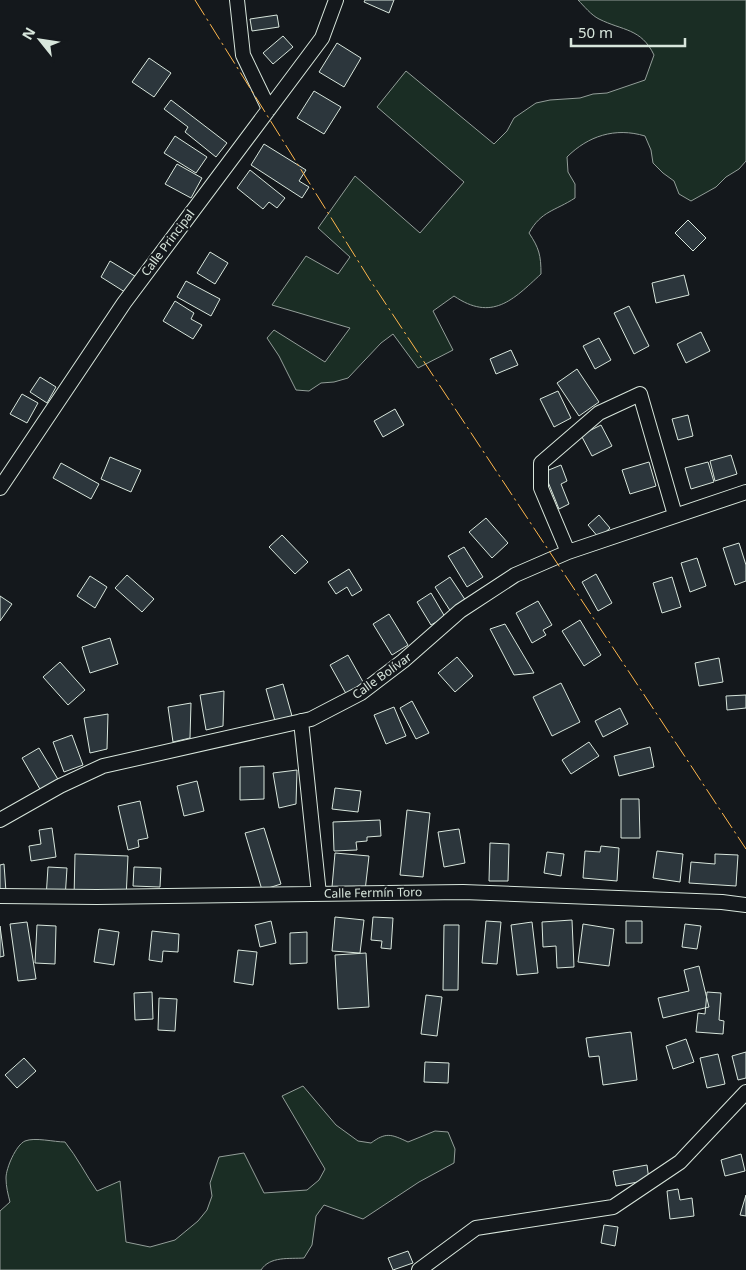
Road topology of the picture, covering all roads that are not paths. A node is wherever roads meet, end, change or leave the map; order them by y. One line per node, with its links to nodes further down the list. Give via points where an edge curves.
1 (237, 0): 3 (street, via 243,55)
2 (336, 0): 3 (street, Calle Principal, via 322,38)
3 (269, 109): 4 (street, Calle Principal, via 124,303)
4 (0, 488)
5 (746, 492): 6 (street, Calle Bolívar)
6 (674, 516): 7 (street, Calle Bolívar); 7 (street, via 640,394 599,413 541,463 541,488)
7 (568, 552): 8 (street, Calle Bolívar, via 514,575 460,612 361,693)
8 (301, 721): 9 (street, Calle Bolívar, via 103,766); 10 (street)
9 (0, 820)
10 (319, 894): 11 (street, Calle Fermín Toro); 12 (street, Calle Fermín Toro, via 463,892)
11 (0, 896)
12 (746, 905)
13 (746, 1092): 14 (street, via 680,1162 613,1207 476,1228)
14 (419, 1270)

